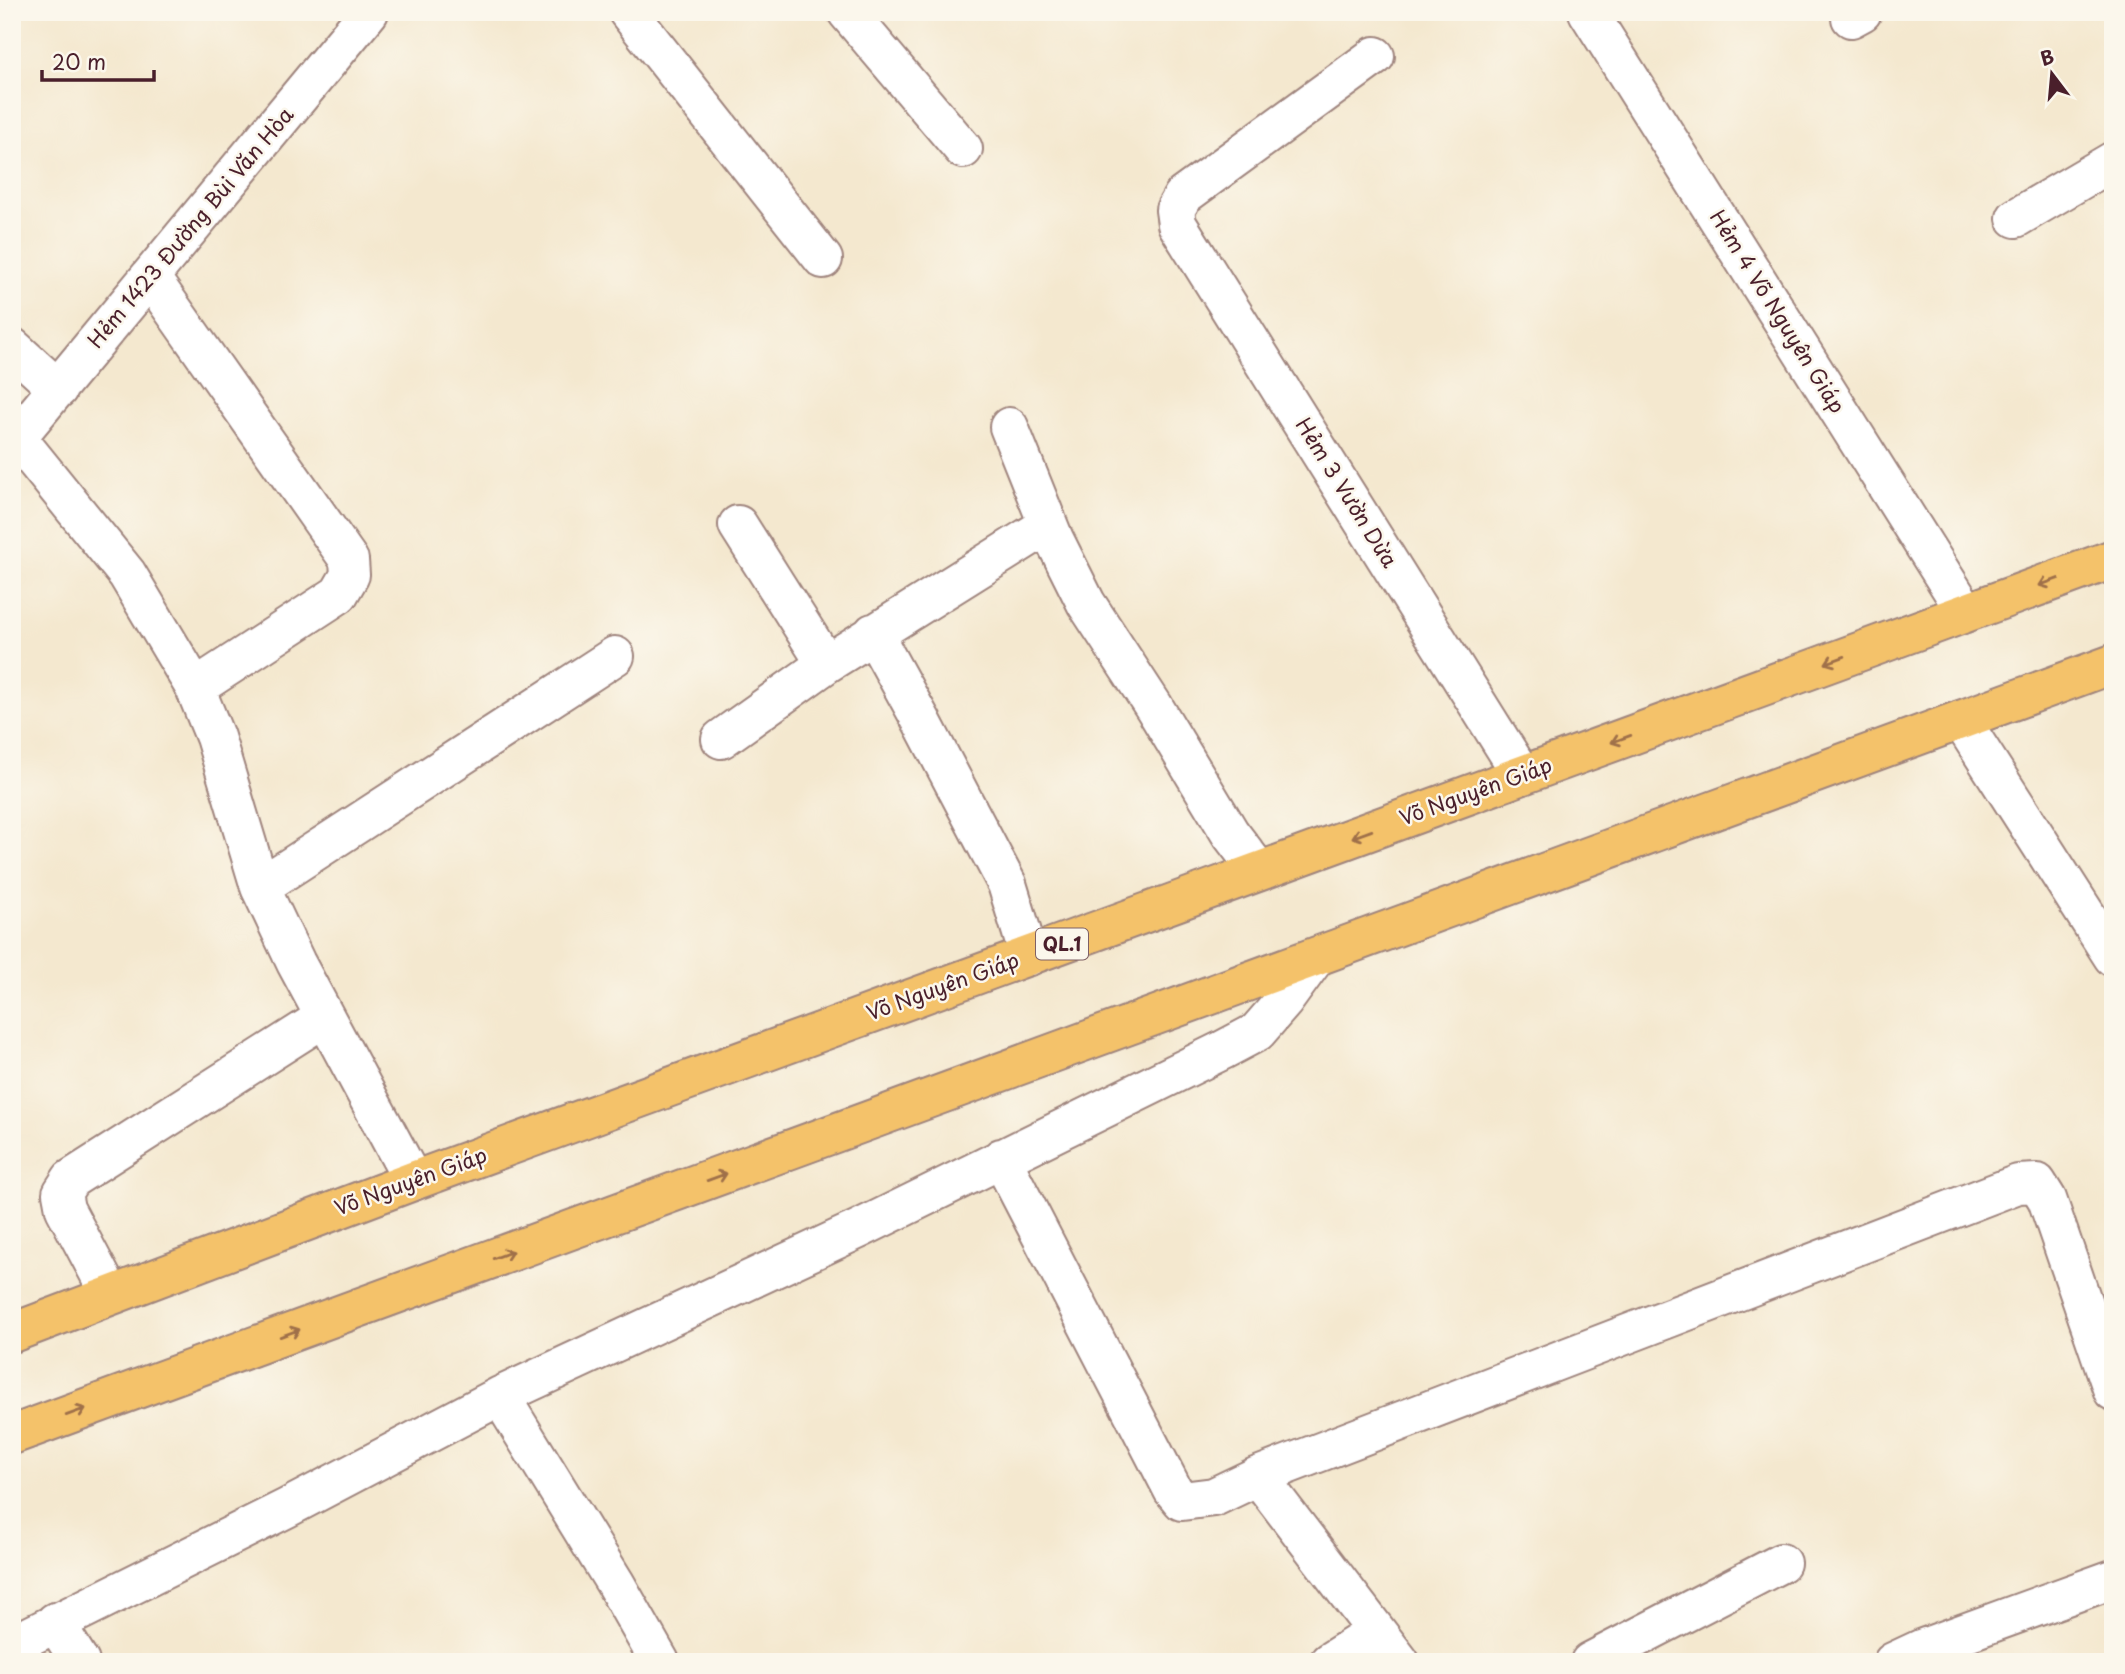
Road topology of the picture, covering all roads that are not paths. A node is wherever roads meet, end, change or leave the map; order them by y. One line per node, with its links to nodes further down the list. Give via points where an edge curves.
1 (369, 12): 10 (street, Hẻm 1423 Đường Bùi Văn Hòa)
2 (628, 12): 9 (street)
3 (847, 12): 6 (street)
4 (1588, 12): 18 (street, Hẻm 4 Võ Nguyên Giáp)
5 (1375, 56): 26 (street, Hẻm 3 Vườn Dừa, via 1183,196 1175,209 1177,225)
6 (963, 149)
7 (2113, 162): 8 (street)
8 (2016, 218)
9 (823, 259)
10 (150, 277): 12 (street, Hẻm 1423 Đường Bùi Văn Hòa); 23 (street, via 349,560 350,575 340,594)
11 (12, 348): 12 (street)
12 (58, 389): 14 (street, Hẻm 1423 Đường Bùi Văn Hòa)
13 (1009, 427): 16 (street)
14 (14, 441): 23 (street, via 127,574)
15 (738, 525): 21 (street)
16 (1048, 525): 19 (street); 27 (street, via 1086,603 1230,833)
17 (2113, 559): 18 (highway, Võ Nguyên Giáp / QL.1, one-way to 18)
18 (1966, 612): 26 (highway, Võ Nguyên Giáp / QL.1, one-way to 26)
19 (873, 633): 21 (street); 29 (street, via 1007,884)
20 (615, 656): 28 (street)
21 (826, 664): 25 (street)
22 (2113, 664): 24 (highway)
23 (195, 688): 28 (street, via 215,737)
24 (1961, 720): 30 (highway); 31 (street)
25 (721, 739)
26 (1522, 775): 27 (highway, Võ Nguyên Giáp / QL.1, one-way to 27)
27 (1259, 871): 29 (highway, Võ Nguyên Giáp / QL.1)
28 (260, 887): 32 (street)
29 (1029, 956): 34 (highway, Võ Nguyên Giáp / QL.1)
30 (1316, 957): 33 (street, via 1257,1032); 39 (highway, one-way to 30)
31 (2113, 957)
32 (325, 1017): 34 (street); 35 (street, via 71,1179 62,1193 65,1209)
33 (1002, 1158): 38 (street); 40 (street, via 1173,1490 1182,1501 1214,1497)
34 (412, 1181): 35 (highway, Võ Nguyên Giáp / QL.1)
35 (110, 1294): 36 (highway, Võ Nguyên Giáp / QL.1)
36 (12, 1332)
37 (2113, 1391): 40 (street, via 2047,1199 2036,1184 2018,1184)
38 (500, 1396): 43 (street); 47 (street)
39 (12, 1435)
40 (1258, 1476): 44 (street)
41 (1782, 1563): 50 (street)
42 (2113, 1579): 51 (street)
43 (55, 1622): 45 (street); 46 (street)
44 (1376, 1632): 48 (street); 49 (street)
45 (12, 1645)
46 (80, 1662)
47 (660, 1662)
48 (1329, 1662)
49 (1399, 1662)
50 (1590, 1662)
51 (1893, 1662)

